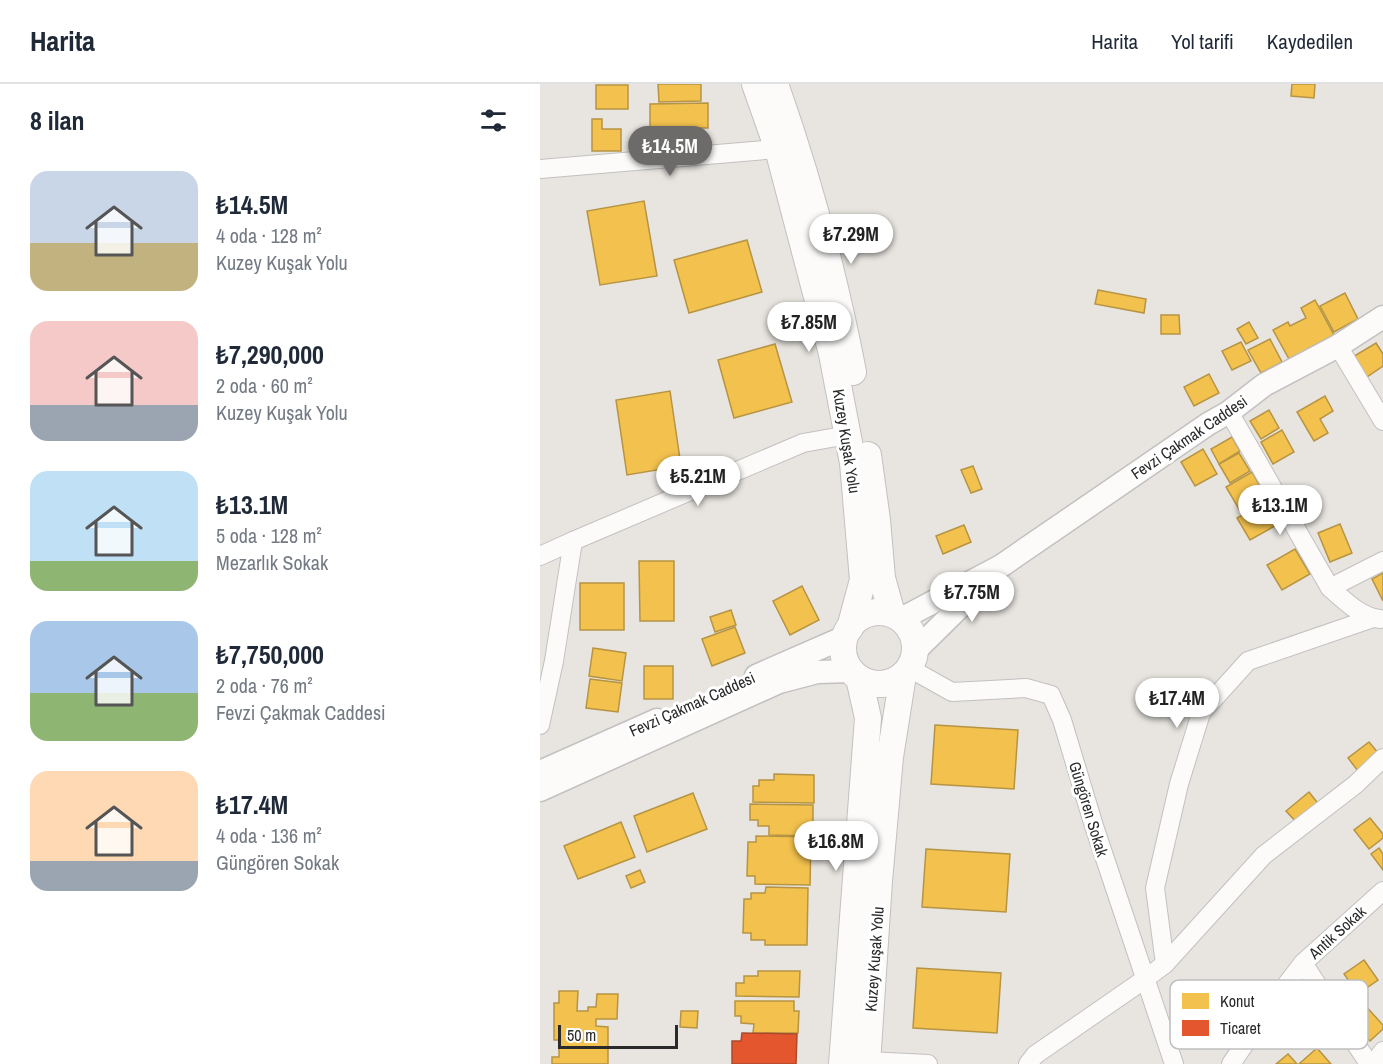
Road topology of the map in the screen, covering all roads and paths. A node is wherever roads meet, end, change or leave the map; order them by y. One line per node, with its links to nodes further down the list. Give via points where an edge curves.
1 (755, 84): 3 (main road, Kuzey Kuşak Yolu)
2 (775, 84): 3 (main road, Kuzey Kuşak Yolu)
3 (788, 148): 4 (street); 9 (main road, Kuzey Kuşak Yolu); 15 (main road, Kuzey Kuşak Yolu, via 843,321 870,460 882,578)
4 (540, 169)
5 (1383, 317): 6 (street, Fevzi Çakmak Caddesi)
6 (1338, 346): 7 (street, Fevzi Çakmak Caddesi, via 1264,385); 8 (street)
7 (1229, 412): 13 (street, Fevzi Çakmak Caddesi); 14 (street)
8 (1383, 421)
9 (848, 435): 10 (street, via 803,443); 17 (main road, Kuzey Kuşak Yolu, via 863,580)
10 (573, 541): 11 (street); 20 (street)
11 (540, 556)
12 (1383, 561): 14 (street)
13 (1001, 566): 15 (street); 18 (street)
14 (1330, 588): 16 (street, via 1349,605)
15 (896, 617): 17 (main road, via 880,612 869,614 858,619); 18 (main road, via 912,633)
16 (1378, 619): 26 (street, via 1248,661 1202,712 1179,784 1155,888)
17 (848, 632): 19 (main road, via 843,649); 22 (street, Fevzi Çakmak Caddesi)
18 (909, 665): 19 (main road, via 890,683 874,684); 27 (street, Güngören Sokak, via 952,692 1026,688 1051,695); 33 (main road, Kuzey Kuşak Yolu, via 890,757)
19 (855, 674): 23 (street, via 817,672 767,686); 34 (main road, Kuzey Kuşak Yolu, via 868,718)
20 (540, 725)
21 (1383, 758): 26 (street, via 1356,784 1264,855)
22 (540, 772)
23 (540, 790)
24 (1383, 891): 25 (street, Antik Sokak)
25 (1303, 963): 28 (street, Antik Sokak); 29 (street)
26 (1165, 964): 27 (street)
27 (1145, 980): 36 (street, via 1035,1055); 37 (street, Güngören Sokak)
28 (1290, 980)
29 (1314, 980)
30 (1241, 1049): 38 (street, Antik Sokak)
31 (1361, 1049): 39 (street)
32 (1383, 1051): 39 (street)
33 (868, 1062): 35 (street)
34 (842, 1064)
35 (928, 1064)
36 (1028, 1064)
37 (1174, 1064)
38 (1231, 1064)
39 (1371, 1064)

